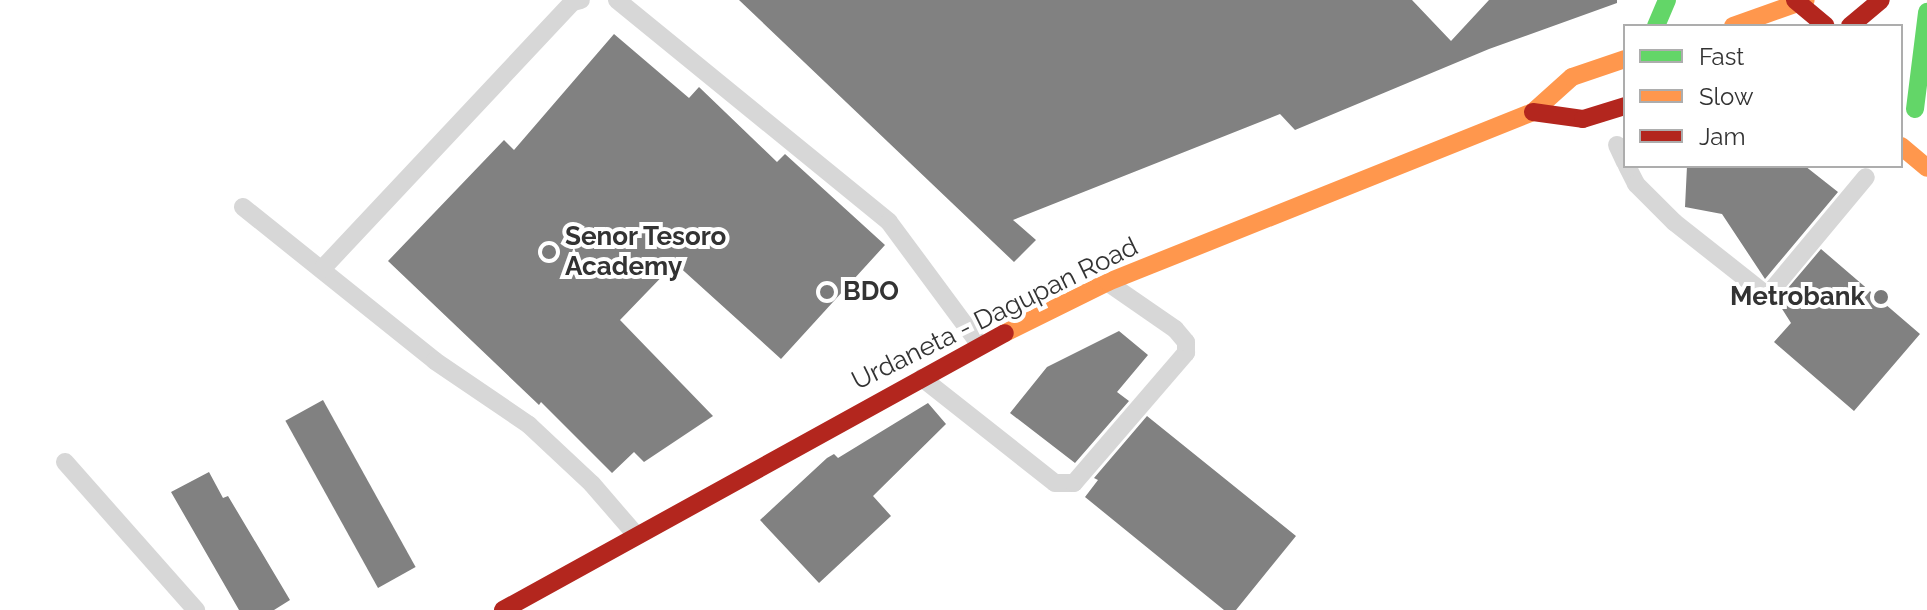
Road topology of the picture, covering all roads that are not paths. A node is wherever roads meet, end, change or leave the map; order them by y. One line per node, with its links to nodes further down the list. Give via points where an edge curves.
1 (581, 0): 22 (lane, via 573,2)
2 (617, 0): 24 (lane, via 889,222)
3 (1667, 0): 9 (main road)
4 (1740, 0): 8 (main road)
5 (1881, 0): 11 (main road)
6 (1800, 1): 8 (main road); 10 (main road)
7 (1927, 12): 16 (main road, via 1919,54)
8 (1764, 22)
9 (1657, 24)
10 (1824, 24)
11 (1852, 24)
12 (1623, 60): 15 (main road, Urdaneta - Dagupan Road, via 1572,77)
13 (1903, 98): 16 (main road)
14 (1623, 107): 15 (main road, Urdaneta - Dagupan Road, via 1583,119)
15 (1533, 112): 23 (main road, Urdaneta - Dagupan Road)
16 (1921, 114)
17 (1903, 148): 19 (main road)
18 (1628, 168): 20 (lane, via 1636,184 1674,222 1764,293)
19 (1927, 168)
20 (1866, 177)
21 (243, 207): 22 (lane)
22 (322, 269): 27 (lane, via 435,361 529,425 592,484)
23 (1108, 282): 24 (main road, Urdaneta - Dagupan Road); 25 (lane, via 1175,329 1186,342 1186,353 1074,483 1055,483)
24 (980, 345): 25 (main road, Urdaneta - Dagupan Road)
25 (920, 376): 27 (main road, Urdaneta - Dagupan Road)
26 (65, 462): 28 (lane)
27 (636, 535): 29 (main road, Urdaneta - Dagupan Road)
28 (196, 610)
29 (503, 610)

